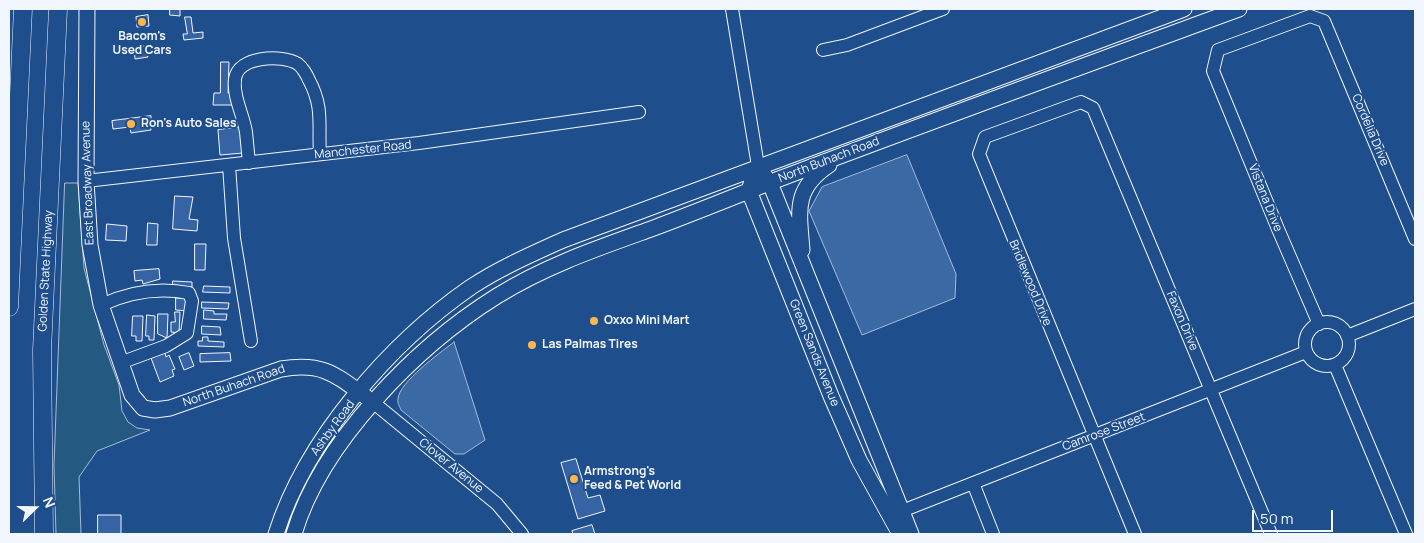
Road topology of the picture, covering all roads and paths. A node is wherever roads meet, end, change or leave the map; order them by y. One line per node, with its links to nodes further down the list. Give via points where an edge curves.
1 (23, 9): 25 (highway)
2 (58, 9): 44 (highway, Golden State Highway, via 42,350)
3 (87, 9): 17 (main road, East Broadway Avenue)
4 (732, 9): 16 (street, Green Sands Avenue)
5 (943, 9): 9 (street)
6 (1184, 9): 16 (main road, North Buhach Road)
7 (1239, 9): 12 (main road, North Buhach Road)
8 (1324, 20): 21 (street, Cordelia Drive); 27 (street, Vistana Drive, via 1310,16 1218,50 1213,71)
9 (823, 50)
10 (1092, 108): 35 (street, Faxon Drive); 39 (street, Bridlewood Drive, via 1081,102 985,137 979,154)
11 (639, 112): 13 (street, Manchester Road)
12 (850, 151): 18 (main road, North Buhach Road); 22 (main road, via 812,178 801,196 799,212)
13 (320, 154): 14 (street, Manchester Road); 14 (street, via 320,105 309,78 298,64 275,58 256,60 243,65 235,78 236,100 246,131)
14 (248, 162): 15 (street, Manchester Road)
15 (230, 165): 17 (street, Manchester Road); 30 (street, via 234,238)
16 (758, 166): 18 (main road, Green Sands Avenue); 19 (main road, Green Sands Avenue); 20 (main road, North Buhach Road)
17 (86, 181): 24 (main road, East Broadway Avenue, via 90,245)
18 (770, 183): 19 (main road, North Buhach Road); 22 (main road, Green Sands Avenue)
19 (749, 190): 23 (main road, North Buhach Road); 48 (main road, Green Sands Avenue, via 831,396 860,460)
20 (591, 229): 23 (main road, via 581,243 551,258); 28 (main road, North Buhach Road, via 518,260 472,287)
21 (1415, 239)
22 (804, 266): 42 (main road, Green Sands Avenue)
23 (549, 268): 31 (main road, North Buhach Road, via 496,297)
24 (101, 305): 33 (main road, East Broadway Avenue); 33 (street, via 145,291 175,290 189,293 192,301 187,333 166,346)
25 (9, 307)
26 (1415, 309): 29 (street)
27 (1319, 324): 29 (street, via 1333,323); 32 (street, via 1306,338)
28 (411, 335): 36 (main road, Ashby Road)
29 (1347, 336): 34 (street, via 1346,356)
30 (251, 342)
31 (434, 343): 37 (main road, Ashby Road, via 405,368)
32 (1306, 352): 34 (street, via 1315,363); 35 (street, Camrose Street)
33 (120, 363): 38 (main road, East Broadway Avenue, via 132,395)
34 (1335, 365): 53 (street)
35 (1211, 390): 39 (street, Camrose Street); 52 (street, Faxon Drive)
36 (359, 392): 37 (main road, North Buhach Road); 38 (main road, North Buhach Road, via 327,371 297,366 170,408); 41 (main road, Ashby Road, via 315,451)
37 (374, 403): 43 (main road, Ashby Road, via 349,432 317,480); 47 (street, Clover Avenue, via 497,504)
38 (143, 408)
39 (1095, 435): 40 (street, Camrose Street); 51 (street, Bridlewood Drive)
40 (973, 483): 42 (street, Camrose Street); 50 (street)
41 (284, 507): 43 (main road); 45 (main road, Ashby Road)
42 (902, 511): 49 (main road, Green Sands Avenue)
43 (300, 513): 46 (main road, Ashby Road)
44 (44, 534)
45 (276, 534)
46 (294, 534)
47 (522, 534)
48 (900, 534)
49 (911, 534)
50 (994, 534)
51 (1135, 534)
52 (1271, 534)
53 (1406, 534)

